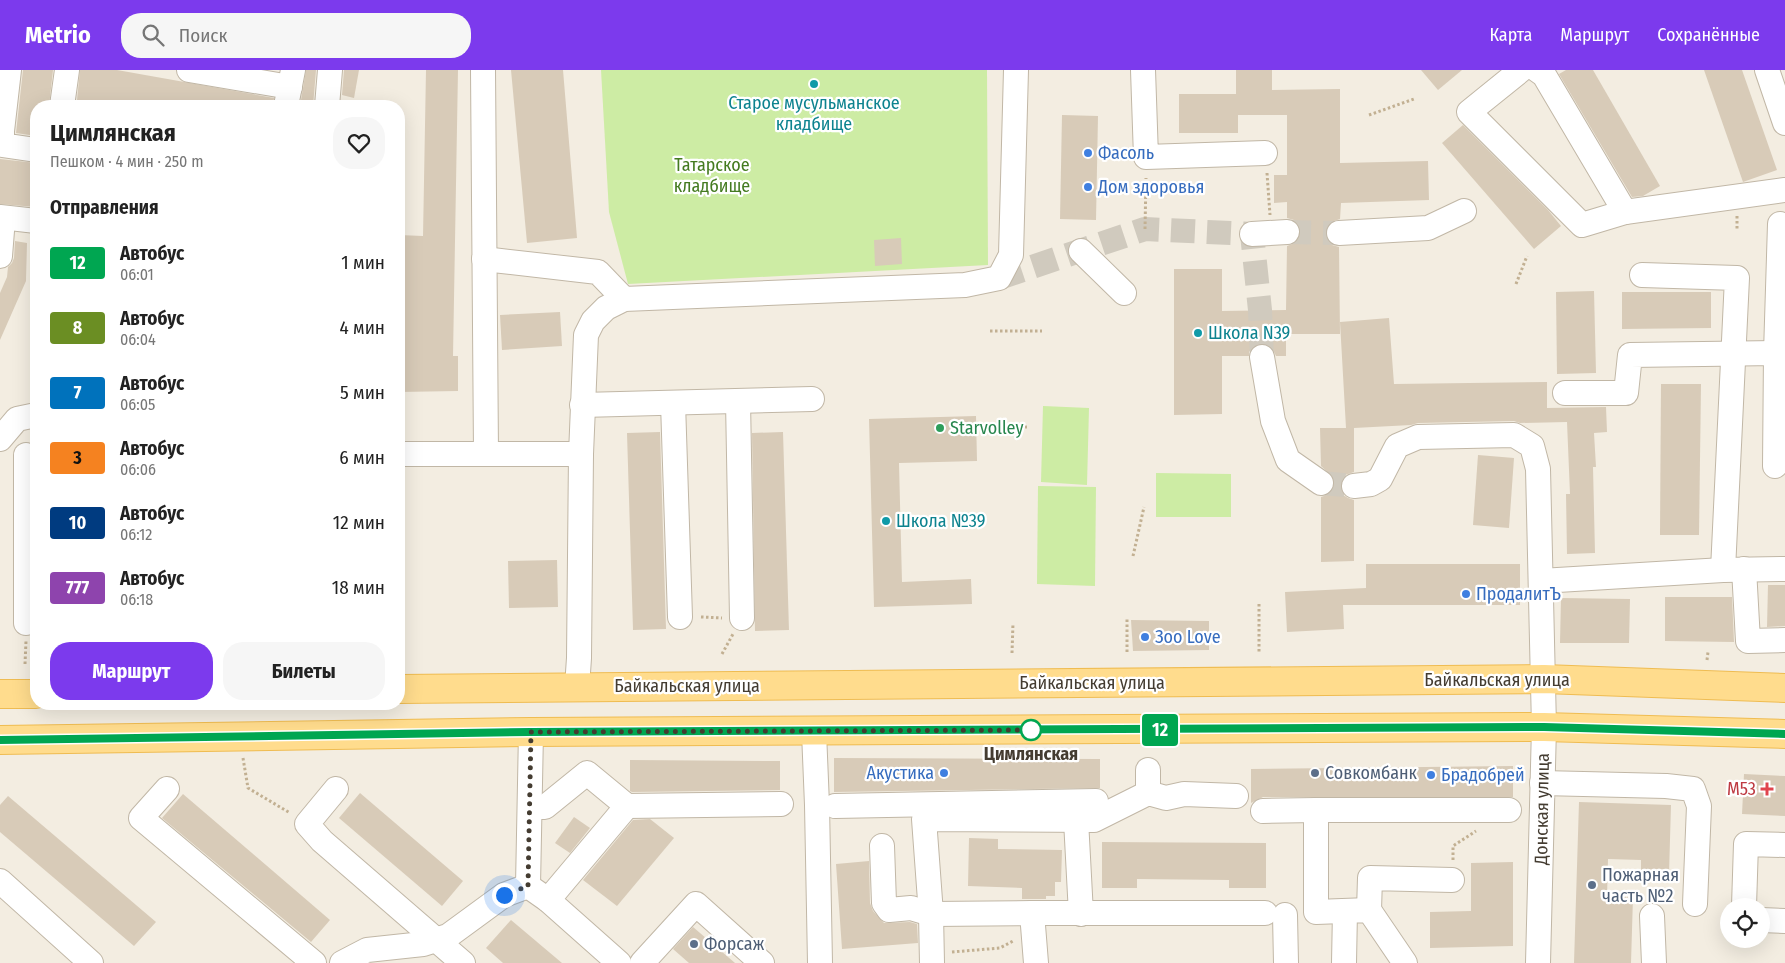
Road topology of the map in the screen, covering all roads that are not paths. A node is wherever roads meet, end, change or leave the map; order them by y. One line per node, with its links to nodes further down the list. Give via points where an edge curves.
1 (67, 70): 12 (street)
2 (189, 70): 11 (street)
3 (330, 70): 13 (street)
4 (483, 70): 27 (street)
5 (1016, 70): 30 (street, via 1010,255 999,278 965,284)
6 (1143, 70): 17 (street, via 1146,157)
7 (1521, 70): 20 (street, via 1469,112 1582,225)
8 (1537, 70): 20 (street, via 1544,75)
9 (1767, 70): 14 (street)
10 (6, 73): 15 (street)
11 (289, 88)
12 (63, 100)
13 (328, 100)
14 (1785, 123)
15 (1, 131): 16 (street, via 2,145)
16 (30, 149)
17 (1265, 153)
18 (1785, 190): 20 (street)
19 (1464, 211): 24 (street, via 1428,228)
20 (1625, 212)
21 (1, 217): 22 (street); 26 (street)
22 (30, 220)
23 (1780, 224): 32 (street)
24 (1339, 234)
25 (1081, 251): 29 (street)
26 (0, 256)
27 (484, 259): 30 (street, via 598,272); 42 (street)
28 (1642, 276): 31 (street, via 1737,278)
29 (1124, 293)
30 (624, 299): 38 (street, via 606,308 593,321 586,335)
31 (1734, 353): 32 (street); 34 (street, via 1630,356 1626,393); 51 (street)
32 (1776, 353): 46 (street)
33 (1262, 356): 47 (street, via 1272,421 1288,460)
34 (1565, 393)
35 (812, 399): 36 (street)
36 (738, 401): 37 (street); 54 (street)
37 (672, 402): 38 (street); 53 (street)
38 (582, 405): 44 (street)
39 (30, 416): 40 (street, via 17,418)
40 (0, 439)
41 (0, 453): 45 (street)
42 (486, 453): 43 (street); 44 (street)
43 (405, 454)
44 (581, 454): 58 (street)
45 (30, 455)
46 (1776, 466)
47 (1321, 483)
48 (1354, 486): 52 (street, Донская улица, via 1380,479 1397,446 1418,437 1514,435 1532,446 1538,469)
49 (30, 489): 55 (street)
50 (1785, 569): 51 (street)
51 (1734, 570): 52 (street); 56 (street, via 1748,641)
52 (1541, 581): 57 (street, Донская улица)
53 (680, 617)
54 (742, 618)
55 (26, 623)
56 (1785, 640)
57 (1544, 679): 58 (main road, Байкальская улица); 59 (main road, Байкальская улица); 63 (street, Донская улица)
58 (577, 687): 60 (main road, Байкальская улица)
59 (1785, 688)
60 (405, 690)
61 (0, 694): 62 (main road)
62 (30, 694)
63 (1544, 727): 65 (main road); 66 (main road); 68 (street, Донская улица)
64 (531, 732): 65 (main road); 67 (main road); 76 (street)
65 (814, 732): 109 (street)
66 (1785, 734)
67 (0, 740)
68 (1542, 783): 89 (street, via 1693,789 1699,806); 114 (street, Донская улица)
69 (167, 789): 103 (street, via 141,818)
70 (336, 789): 100 (street, via 307,824 322,841)
71 (1236, 796): 81 (street, via 1184,794 1166,798 1148,781 1094,820)
72 (1096, 801): 79 (street)
73 (781, 804): 74 (street)
74 (627, 806): 76 (street, via 587,773 545,807); 88 (street)
75 (835, 806): 79 (street)
76 (530, 807): 86 (street)
77 (1316, 810): 78 (street); 80 (street); 92 (street)
78 (1510, 810)
79 (1035, 811): 81 (street); 93 (street, via 924,819)
80 (1263, 811)
81 (1076, 820): 94 (street)
82 (1785, 845): 87 (street, via 1746,844)
83 (882, 846): 93 (street, via 884,903 889,910 911,908)
84 (1452, 880): 90 (street, via 1370,878)
85 (0, 881): 102 (street)
86 (528, 886): 88 (street); 100 (street, via 504,895 448,936)
87 (1744, 898)
88 (548, 900): 106 (street)
89 (1695, 904)
90 (1369, 910): 91 (street); 113 (street)
91 (1346, 911): 92 (street); 112 (street)
92 (1316, 912): 95 (street)
93 (931, 914): 98 (street); 101 (street)
94 (1081, 914): 95 (street); 98 (street)
95 (1275, 914): 111 (street)
96 (1652, 916): 115 (street)
97 (1770, 920): 99 (street)
98 (1033, 921): 110 (street)
99 (1785, 921)
100 (436, 940): 104 (street, via 367,950); 105 (street)
101 (932, 960)
102 (92, 963)
103 (314, 963)
104 (342, 963)
105 (463, 963)
106 (619, 963)
107 (642, 963): 108 (street, via 696,904)
108 (762, 963)
109 (820, 963)
110 (1036, 963)
111 (1286, 963)
112 (1344, 963)
113 (1405, 963)
114 (1538, 963)
115 (1654, 963)

